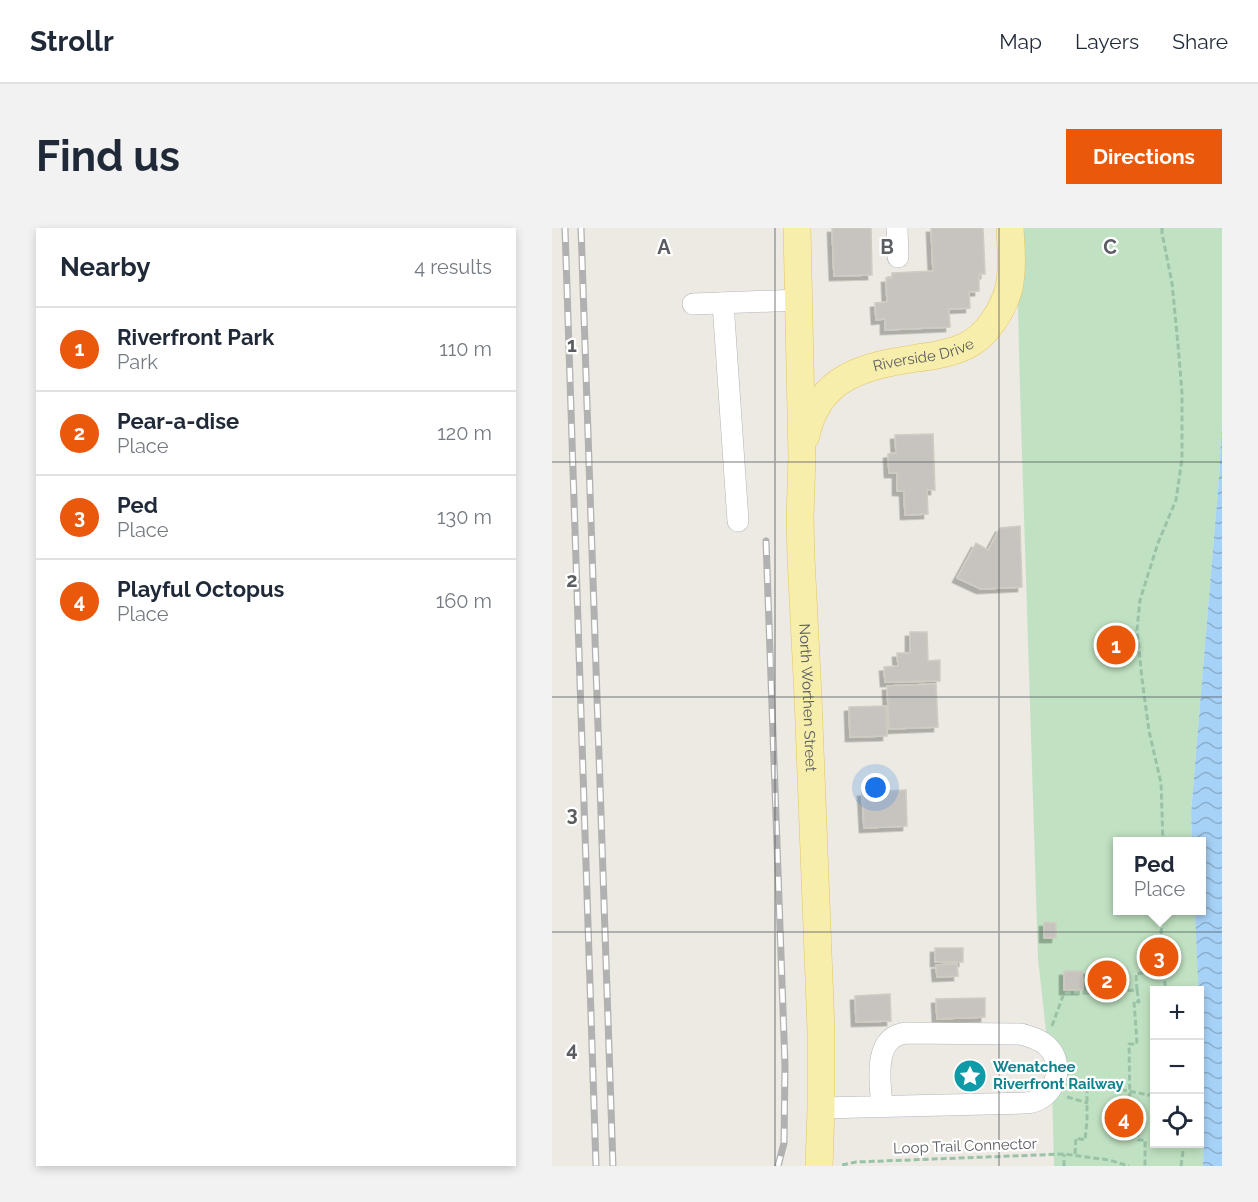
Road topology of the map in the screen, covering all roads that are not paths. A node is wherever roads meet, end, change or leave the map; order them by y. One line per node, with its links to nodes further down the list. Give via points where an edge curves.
1 (797, 228): 5 (main road, North Worthen Street)
2 (897, 228): 4 (street)
3 (1010, 228): 8 (main road, Riverside Drive, via 1009,288 985,331 954,351 867,368 833,385 813,415)
4 (898, 257)
5 (799, 300): 6 (street); 8 (main road, North Worthen Street)
6 (723, 303): 7 (street); 9 (street)
7 (693, 304)
8 (802, 457): 11 (main road, North Worthen Street, via 801,548)
9 (738, 520)
10 (882, 1107): 10 (street, via 1024,1104 1048,1092 1056,1079 1057,1066 1051,1050 1039,1041 1012,1033 896,1035 882,1055); 11 (street)
11 (821, 1108): 12 (main road, North Worthen Street)
12 (819, 1166)

